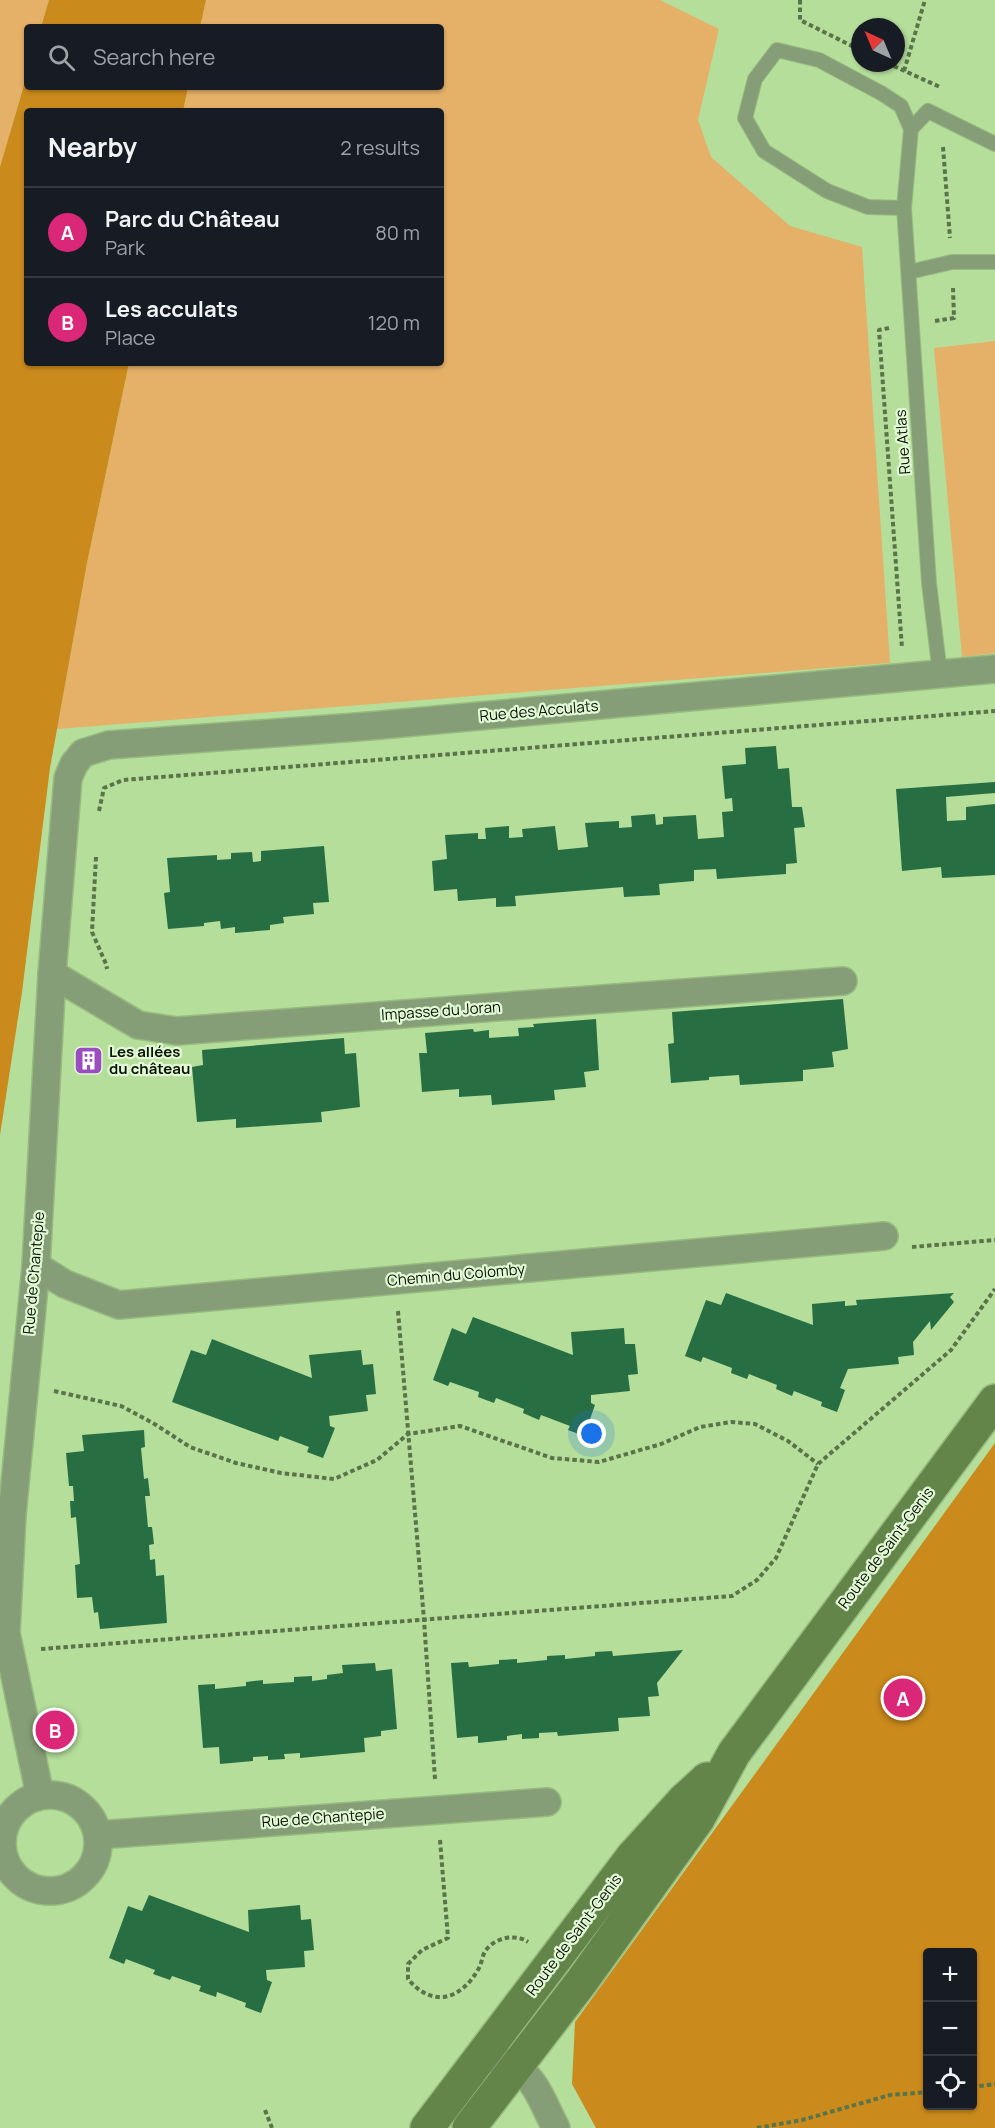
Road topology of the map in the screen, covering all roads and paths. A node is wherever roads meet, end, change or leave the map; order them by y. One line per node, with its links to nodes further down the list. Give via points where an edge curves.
1 (800, 0): 3 (path, via 800,20)
2 (925, 0): 4 (path)
3 (851, 46)
4 (905, 68)
5 (911, 129): 6 (lane, via 928,111); 7 (lane, Rue Atlas); 7 (lane, via 901,106 881,93 819,60 777,50 755,79 745,118 764,151 827,191 868,207)
6 (995, 144)
7 (904, 208): 9 (lane, Rue Atlas)
8 (995, 262): 9 (lane, via 952,262)
9 (909, 273): 11 (lane, Rue Atlas, via 929,583)
10 (995, 669): 11 (street, Rue des Acculats)
11 (940, 674): 13 (street, Rue des Acculats, via 109,746)
12 (995, 711): 14 (path, via 123,780 104,788)
13 (83, 753): 16 (street, Rue de Chantepie, via 69,778)
14 (98, 818)
15 (96, 852): 18 (path, via 92,932 107,975)
16 (52, 974): 18 (street, Impasse du Joran); 21 (street, Rue de Chantepie)
17 (843, 981): 18 (street, Impasse du Joran, via 177,1031 138,1025)
18 (95, 1001)
19 (884, 1236): 20 (path, via 881,1250); 22 (street, Chemin du Colomby)
20 (995, 1240)
21 (36, 1266): 22 (street, Chemin du Colomby, via 65,1284 119,1305); 24 (street, Rue de Chantepie)
22 (395, 1280): 26 (path)
23 (995, 1289): 27 (path, via 951,1350)
24 (25, 1384): 26 (path, via 120,1406 190,1447 280,1473 334,1479 377,1460); 29 (street, Rue de Chantepie, via 12,1515 6,1633)
25 (995, 1401): 30 (main road, Route de Saint-Genis)
26 (408, 1434): 27 (path, via 460,1426 552,1458 599,1462 700,1428 731,1422 755,1424 788,1441); 28 (path)
27 (818, 1464): 28 (path, via 776,1558 757,1580 732,1596)
28 (424, 1620): 29 (path); 33 (path)
29 (10, 1651): 31 (street, Rue de Chantepie)
30 (734, 1753): 36 (main road, Route de Saint-Genis, via 633,1856); 37 (main road, Route de Saint-Genis, via 698,1819)
31 (40, 1795): 34 (street, via 55,1794 82,1806); 34 (street, via 18,1806 7,1819 2,1835 2,1852 17,1879 49,1892 77,1883 89,1872 98,1851)
32 (547, 1802): 33 (street, Rue de Chantepie)
33 (437, 1810): 34 (street, Rue de Chantepie); 35 (path, via 448,1938 422,1950 408,1964 408,1979 418,1991 435,1997 449,1996 465,1987 486,1950 506,1937 522,1938)
34 (98, 1835)
35 (531, 1944)
36 (474, 2066): 37 (street, via 496,2060); 43 (main road, Route de Saint-Genis)
37 (515, 2067): 44 (main road, Route de Saint-Genis); 45 (street, via 539,2093)
38 (995, 2084): 39 (path)
39 (977, 2086)
40 (923, 2092): 46 (path, via 890,2094 802,2120)
41 (265, 2110): 42 (path)
42 (272, 2128)
43 (427, 2128)
44 (469, 2128)
45 (556, 2128)
46 (757, 2128)

